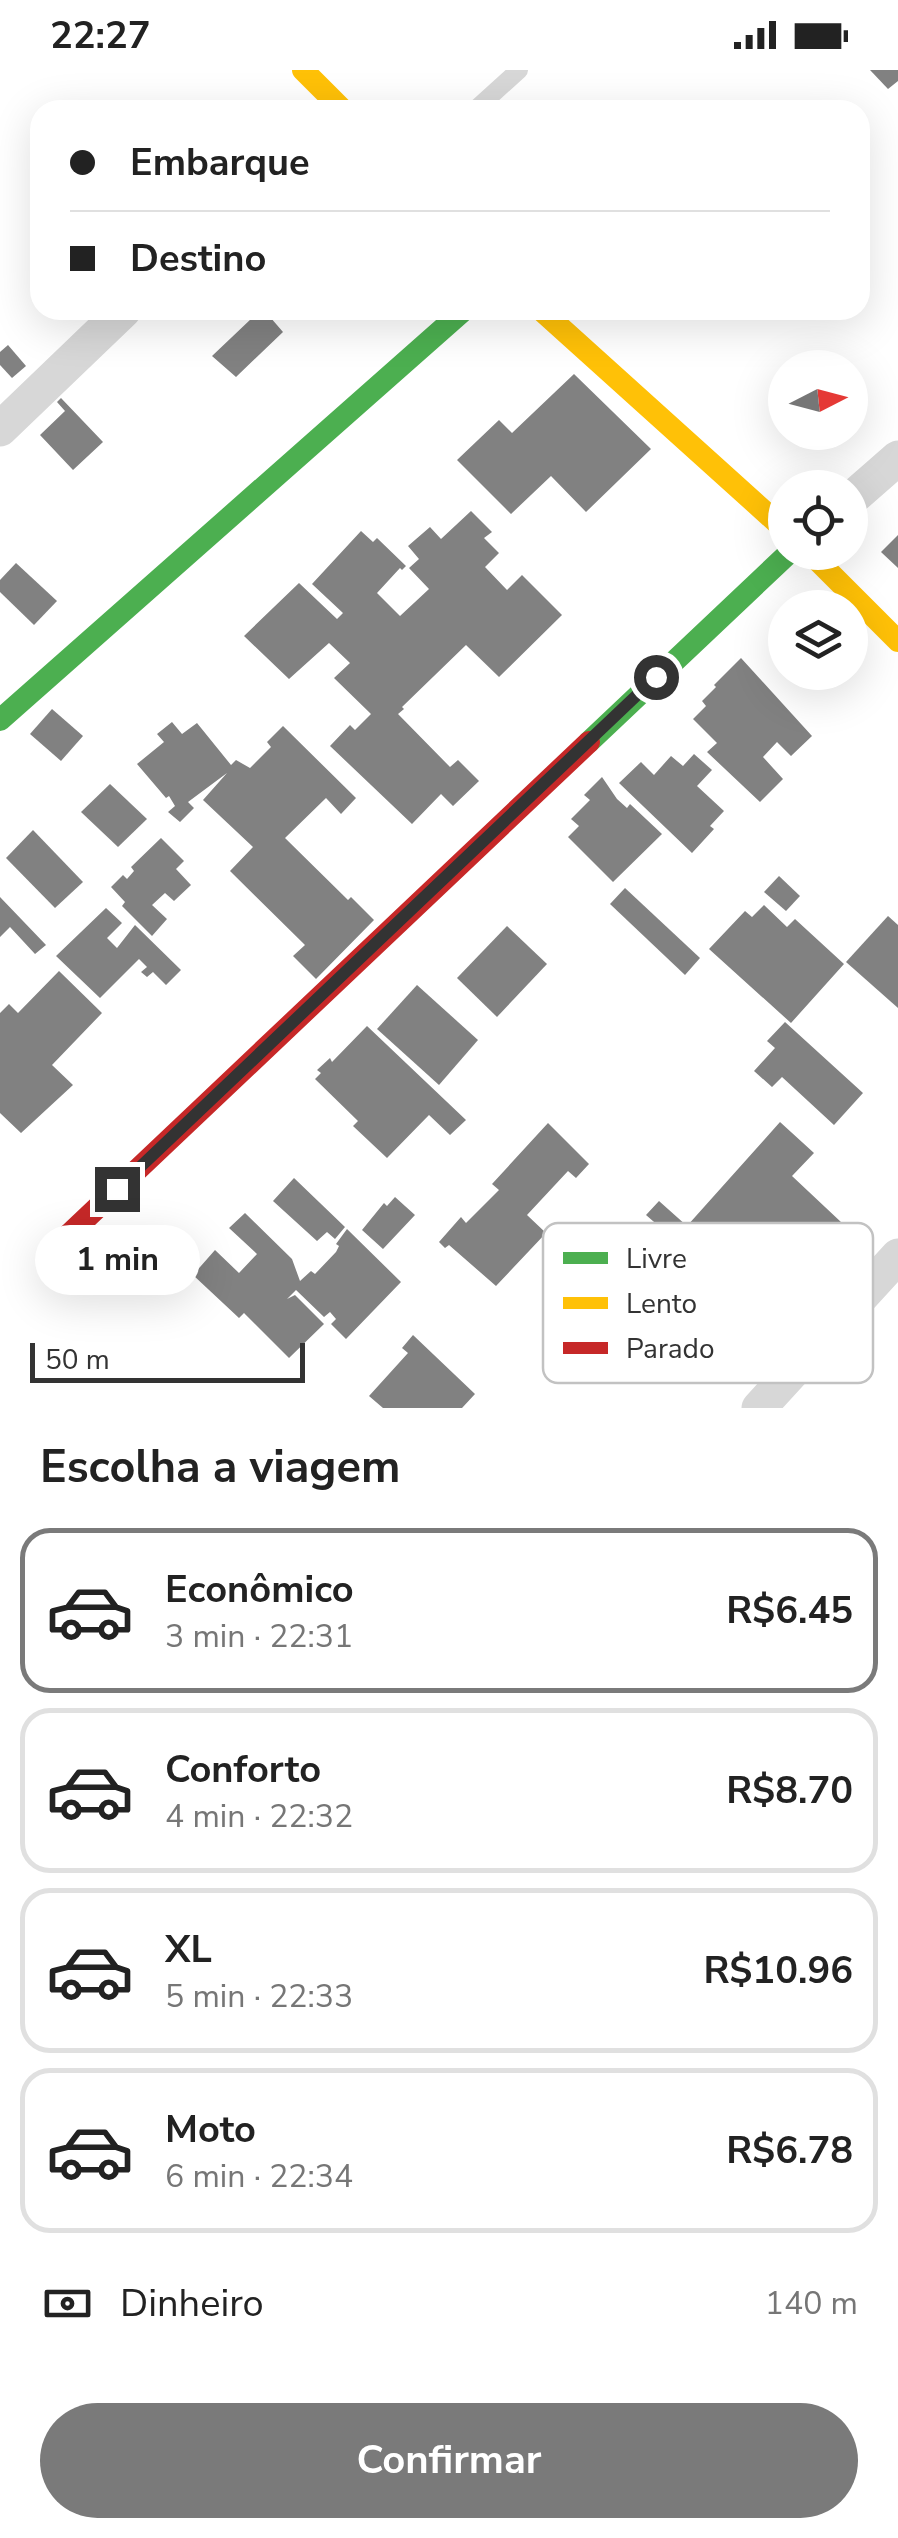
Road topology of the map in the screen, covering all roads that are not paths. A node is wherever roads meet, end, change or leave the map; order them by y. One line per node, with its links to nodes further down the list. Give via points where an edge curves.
1 (303, 70): 3 (street)
2 (519, 70): 4 (lane)
3 (330, 100)
4 (486, 100)
5 (114, 320): 8 (street)
6 (453, 320): 15 (street)
7 (552, 320): 11 (street)
8 (0, 429)
9 (898, 458): 10 (street)
10 (868, 484)
11 (768, 515)
12 (771, 570): 16 (street)
13 (827, 570): 14 (street)
14 (898, 641)
15 (0, 720)
16 (60, 1243)
17 (898, 1256): 18 (street)
18 (873, 1283)
19 (782, 1383): 20 (street)
20 (759, 1408)

